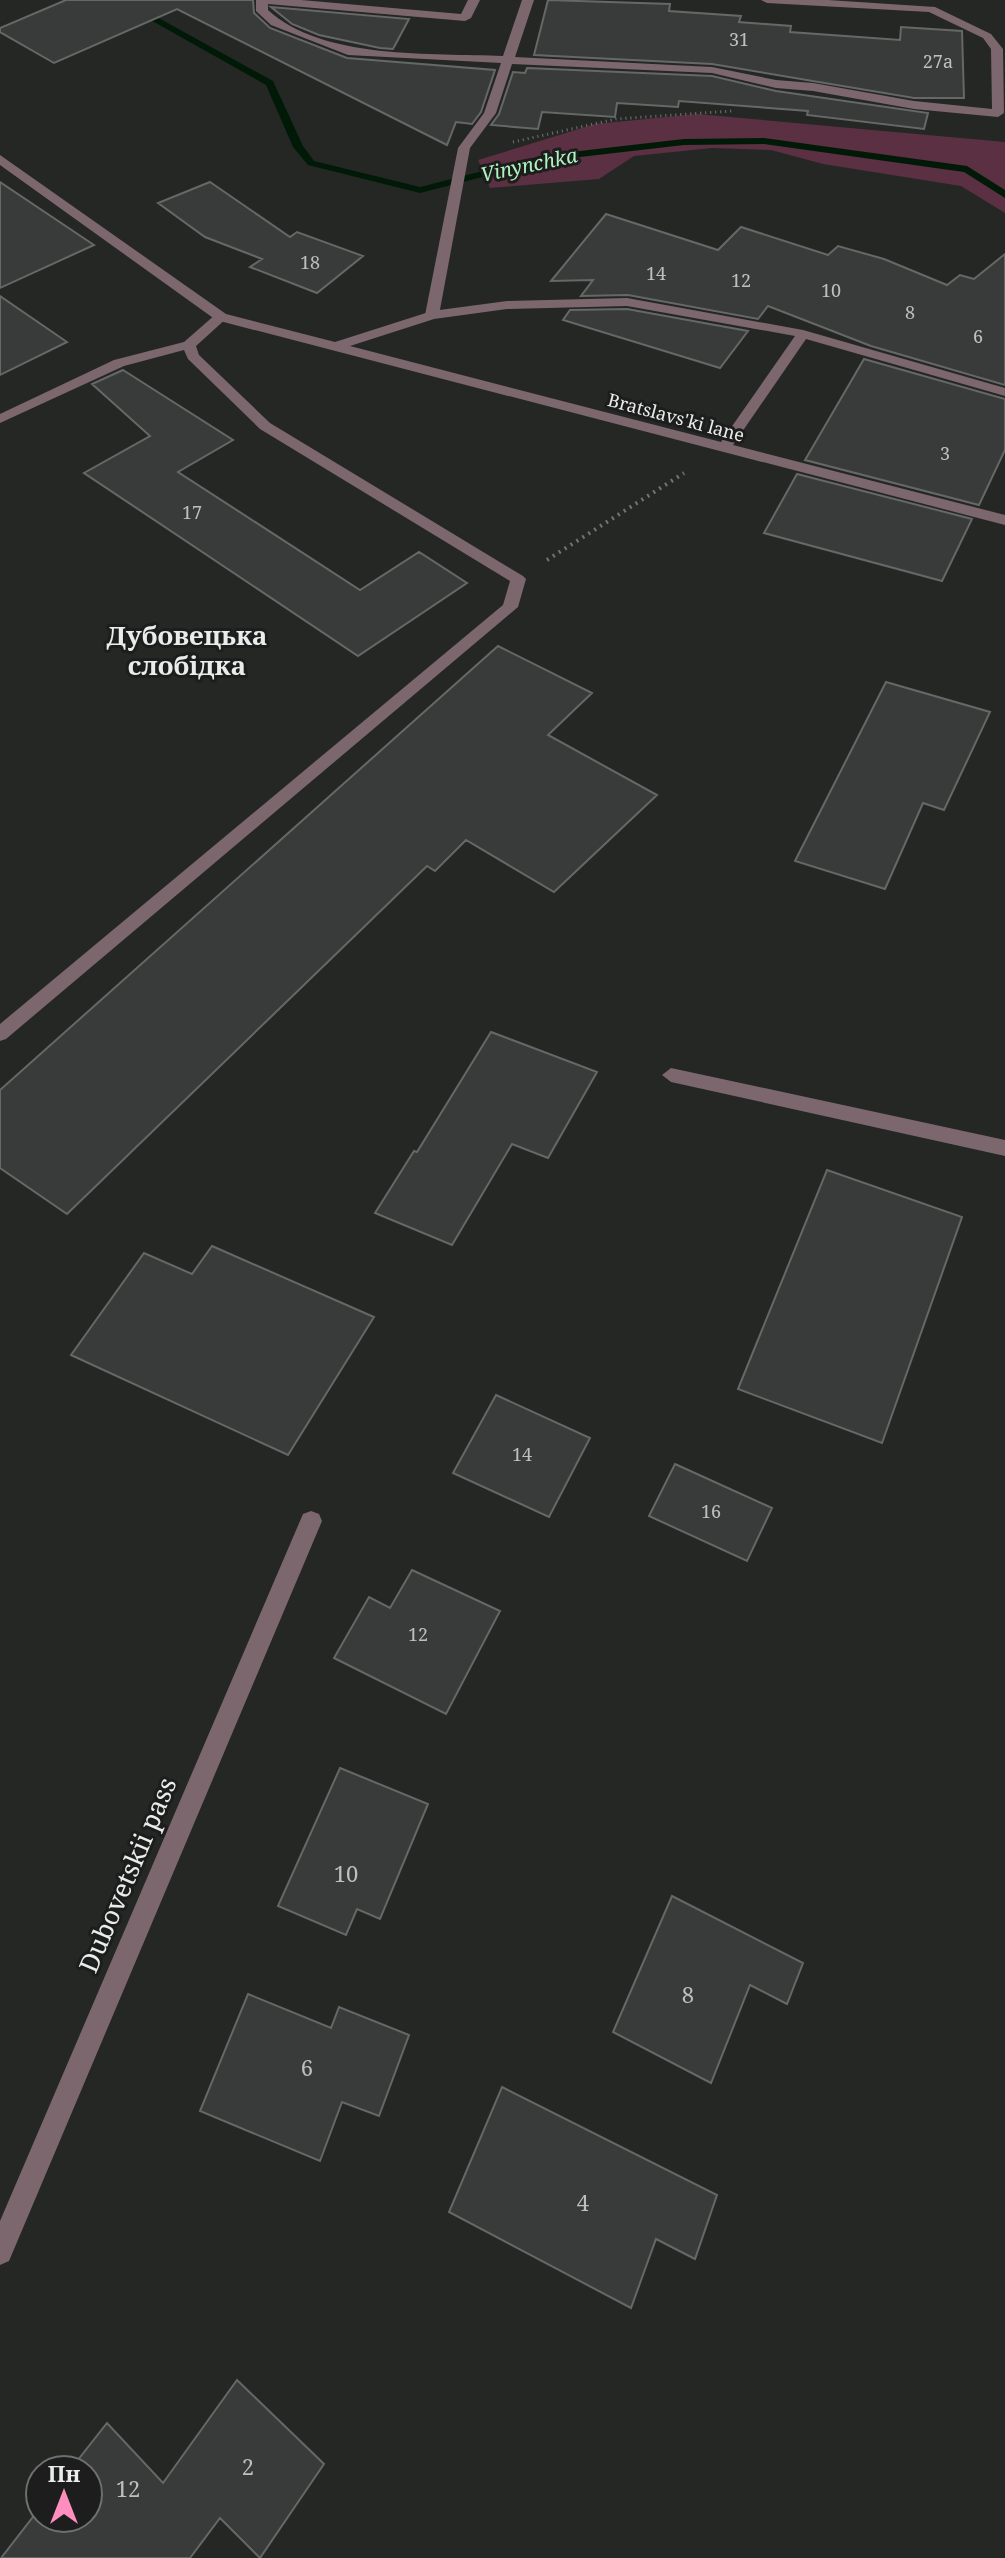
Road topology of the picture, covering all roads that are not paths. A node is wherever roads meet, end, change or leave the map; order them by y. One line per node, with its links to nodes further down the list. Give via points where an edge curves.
1 (262, 0): 2 (street, via 465,18); 6 (street, via 262,11 275,23 348,52)
2 (474, 0)
3 (528, 0): 6 (street)
4 (767, 0): 5 (street)
5 (928, 4): 7 (street, via 987,36 997,49)
6 (507, 58): 7 (street, via 712,70 914,105); 10 (street, via 490,113 462,155)
7 (998, 113): 8 (street)
8 (1005, 127)
9 (0, 159): 11 (street, Bratslavs'ki lane)
10 (432, 315): 12 (street, via 507,305 627,302); 14 (street)
11 (221, 317): 13 (street); 14 (street, Bratslavs'ki lane)
12 (803, 334): 15 (street); 17 (street)
13 (189, 345): 16 (street, via 119,363); 19 (street, via 193,356 265,426 518,579 510,607)
14 (338, 346): 17 (street, Bratslavs'ki lane)
15 (1005, 392)
16 (0, 419)
17 (723, 449): 18 (street, Bratslavs'ki lane)
18 (1005, 520)
19 (0, 1034)
20 (671, 1075): 21 (street)
21 (1005, 1148)
22 (311, 1521): 23 (street, Dubovetskii pass)
23 (0, 2252)

